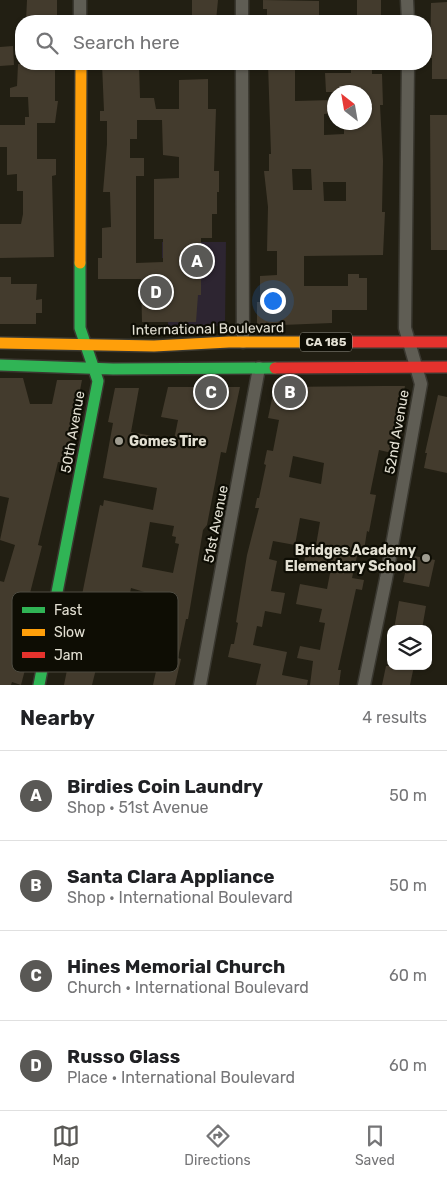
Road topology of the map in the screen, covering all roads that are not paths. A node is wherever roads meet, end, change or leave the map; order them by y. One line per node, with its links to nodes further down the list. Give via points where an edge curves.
1 (80, 0): 4 (street)
2 (242, 0): 5 (street)
3 (407, 0): 6 (street)
4 (80, 15)
5 (242, 15)
6 (408, 15)
7 (81, 70): 14 (main road, 50th Avenue, via 80,328)
8 (242, 70): 10 (street)
9 (408, 70): 11 (street, 52nd Avenue, via 405,328)
10 (243, 342): 11 (main road, International Boulevard / CA 185); 14 (main road, International Boulevard / CA 185, via 181,346)
11 (409, 342): 12 (main road, International Boulevard / CA 185); 16 (street, 52nd Avenue)
12 (447, 342)
13 (0, 344): 14 (main road, International Boulevard / CA 185)
14 (86, 344): 18 (main road, 50th Avenue)
15 (0, 365): 18 (main road, CA 185)
16 (416, 367): 17 (main road, CA 185); 19 (main road, CA 185); 24 (street, 52nd Avenue, via 421,384)
17 (447, 367)
18 (94, 368): 19 (main road, CA 185); 20 (main road, 50th Avenue, via 98,381)
19 (259, 368): 23 (street, 51st Avenue)
20 (57, 592)
21 (42, 672): 22 (main road, 50th Avenue)
22 (39, 685)
23 (200, 685)
24 (364, 685)

